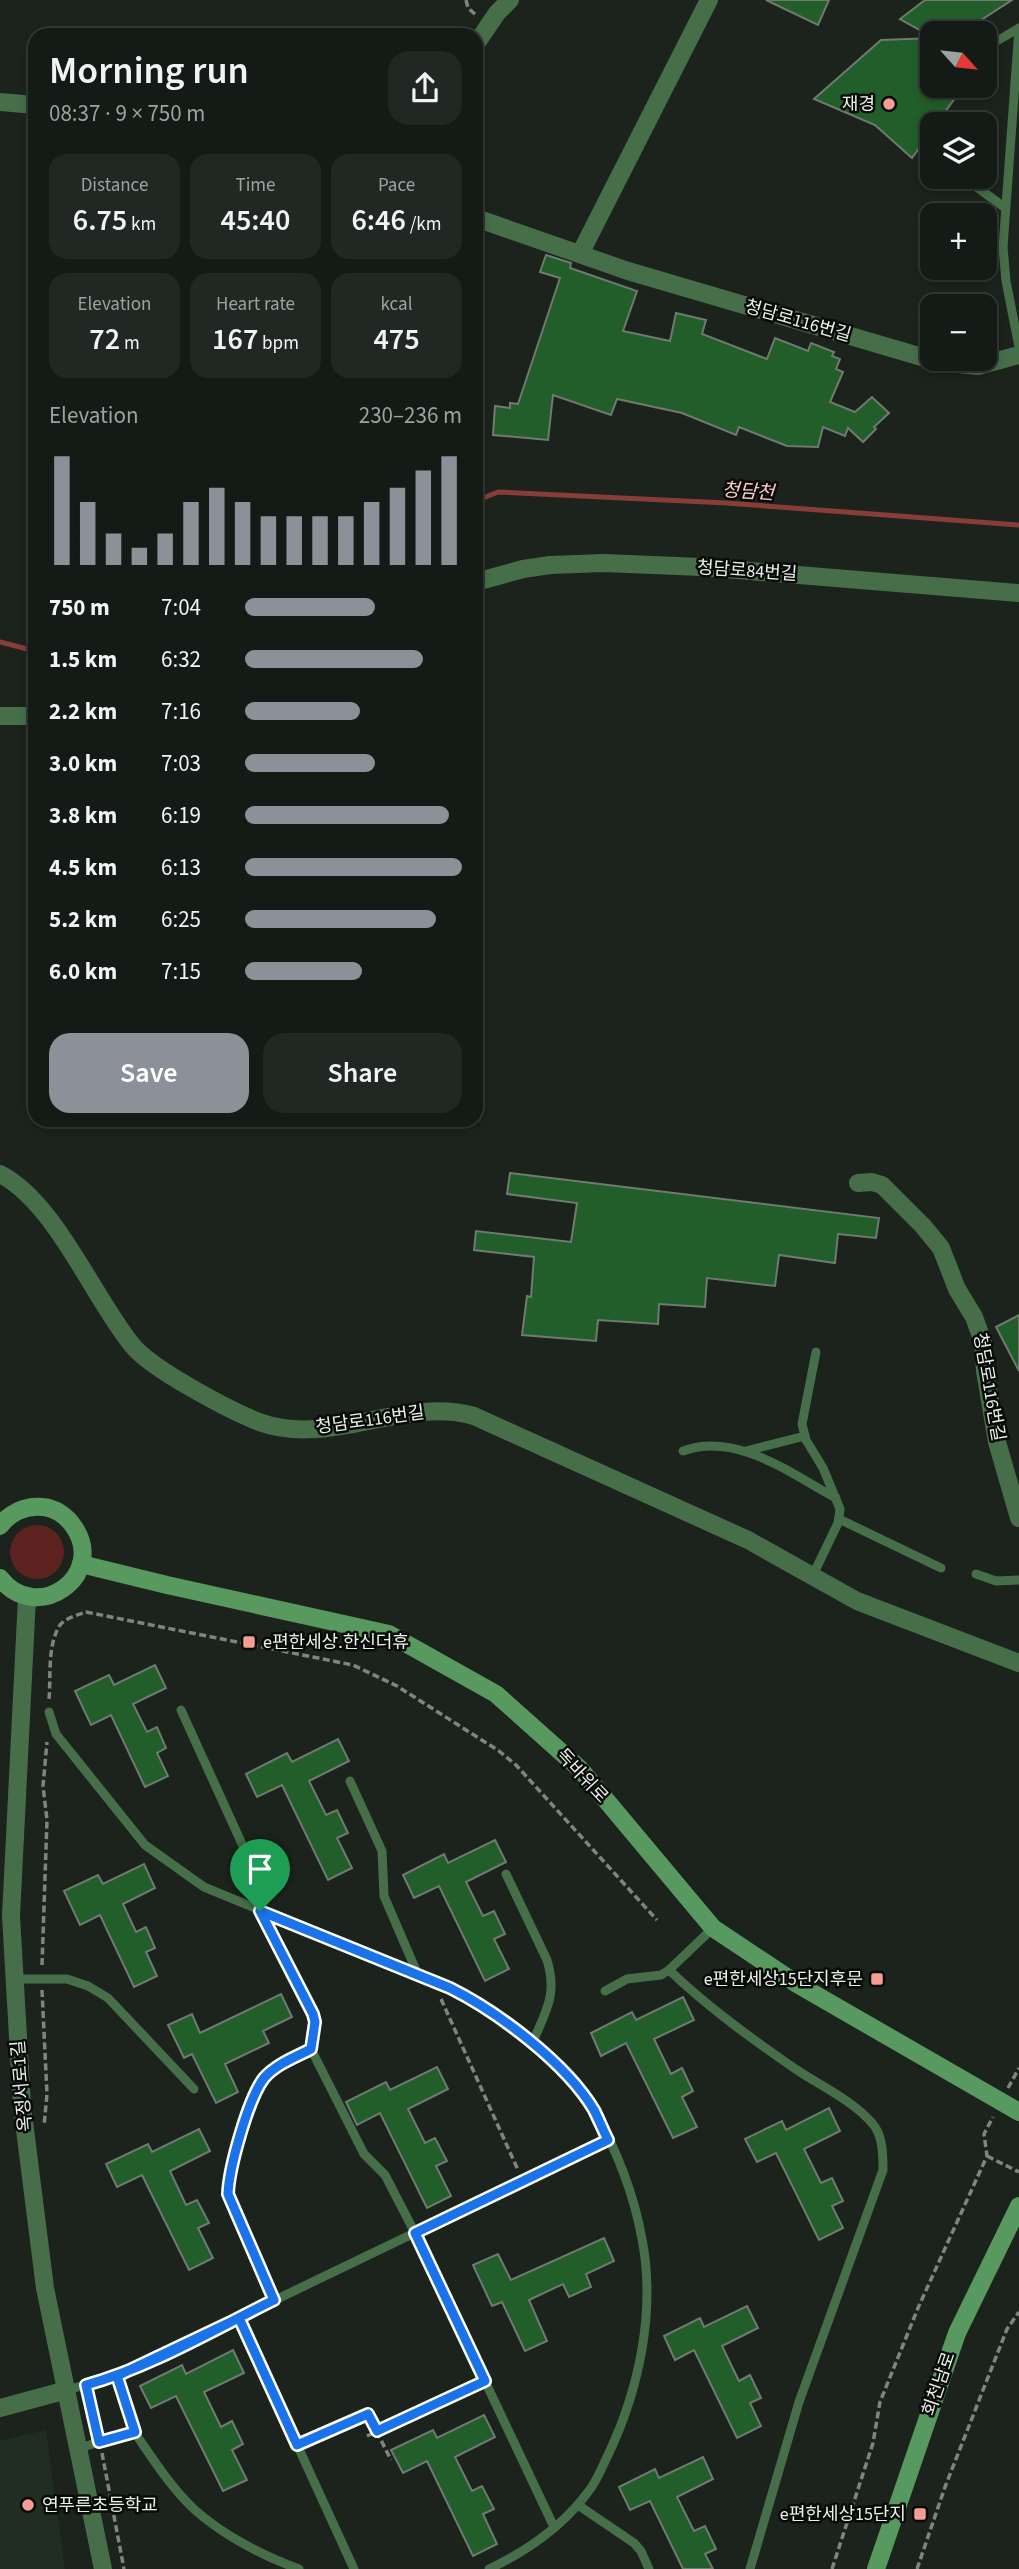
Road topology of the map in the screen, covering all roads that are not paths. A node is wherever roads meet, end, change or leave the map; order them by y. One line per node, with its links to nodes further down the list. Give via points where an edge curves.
1 (510, 0): 4 (street)
2 (709, 0): 11 (street)
3 (1019, 28): 5 (lane); 9 (lane)
4 (483, 34)
5 (998, 41)
6 (0, 102): 7 (street)
7 (28, 104)
8 (979, 189): 9 (lane)
9 (1004, 207): 12 (lane, via 1006,281)
10 (483, 220): 11 (street, 청담로116번길)
11 (580, 254): 13 (street, 청담로116번길, via 939,362 978,366)
12 (1019, 347)
13 (1019, 355)
14 (483, 580): 15 (street, 청담로84번길, via 537,567 604,563)
15 (1019, 593)
16 (0, 716): 17 (street)
17 (28, 716)
18 (0, 1174): 31 (street, 청담로116번길, via 41,1210 133,1346 166,1373 231,1408 260,1422 300,1429 442,1410 474,1416 748,1540)
19 (858, 1183): 25 (street, 청담로116번길, via 883,1185 941,1248 983,1342 997,1442)
20 (816, 1352): 21 (lane, via 802,1424)
21 (805, 1436): 23 (lane); 24 (lane)
22 (683, 1451): 23 (lane, via 705,1446)
23 (746, 1451): 24 (lane)
24 (836, 1498): 26 (lane)
25 (1019, 1518)
26 (839, 1519): 29 (lane); 31 (lane)
27 (0, 1527): 28 (main road, via 13,1513 28,1508 58,1512 79,1534)
28 (81, 1564): 34 (main road, via 75,1577 54,1595); 41 (main road, 독바위로, via 389,1634 496,1694 580,1769)
29 (941, 1568)
30 (976, 1574): 33 (lane, via 996,1581)
31 (812, 1577): 35 (street, 청담로116번길, via 857,1601)
32 (0, 1578): 34 (main road)
33 (1019, 1580)
34 (27, 1597): 44 (street, 옥정서로1길, via 11,1916)
35 (1019, 1663)
36 (181, 1710): 40 (lane, via 252,1866)
37 (49, 1712): 40 (lane, via 56,1734 145,1845 204,1887)
38 (350, 1781): 43 (lane, via 382,1851 384,1896)
39 (506, 1874): 46 (lane, via 552,1975 553,1993)
40 (260, 1911): 43 (lane); 47 (lane, via 313,2014)
41 (712, 1928): 42 (lane); 49 (main road, 독바위로, via 797,1984)
42 (669, 1970): 45 (lane, via 626,1979); 67 (lane, via 744,2034 874,2124 883,2153 883,2169 799,2402)
43 (418, 1975): 46 (lane, via 478,2002)
44 (15, 1979): 48 (lane, via 67,1979 108,1998); 56 (street, 옥정서로1길, via 22,2106 41,2262)
45 (605, 1990)
46 (532, 2044): 50 (lane, via 572,2081)
47 (311, 2049): 52 (lane, via 364,2154 385,2175); 53 (lane, via 274,2069 256,2091 229,2178 228,2194)
48 (194, 2089)
49 (1019, 2112)
50 (608, 2140): 52 (lane); 60 (lane, via 634,2201 643,2241 644,2330 624,2421)
51 (1019, 2206): 68 (main road, 회천남로, via 957,2333)
52 (415, 2233): 53 (lane); 61 (lane)
53 (274, 2300): 54 (lane)
54 (239, 2318): 55 (lane); 64 (lane)
55 (117, 2376): 56 (lane); 58 (lane)
56 (67, 2390): 57 (street); 59 (street, 옥정서로1길)
57 (0, 2408)
58 (135, 2432): 59 (lane); 63 (lane, via 195,2510 227,2533)
59 (78, 2448): 62 (street, 옥정서로1길)
60 (578, 2505): 61 (lane); 66 (lane, via 634,2543)
61 (554, 2527): 65 (lane, via 519,2555)
62 (103, 2569)
63 (299, 2569)
64 (354, 2569)
65 (489, 2569)
66 (649, 2569)
67 (750, 2569)
68 (876, 2569)

